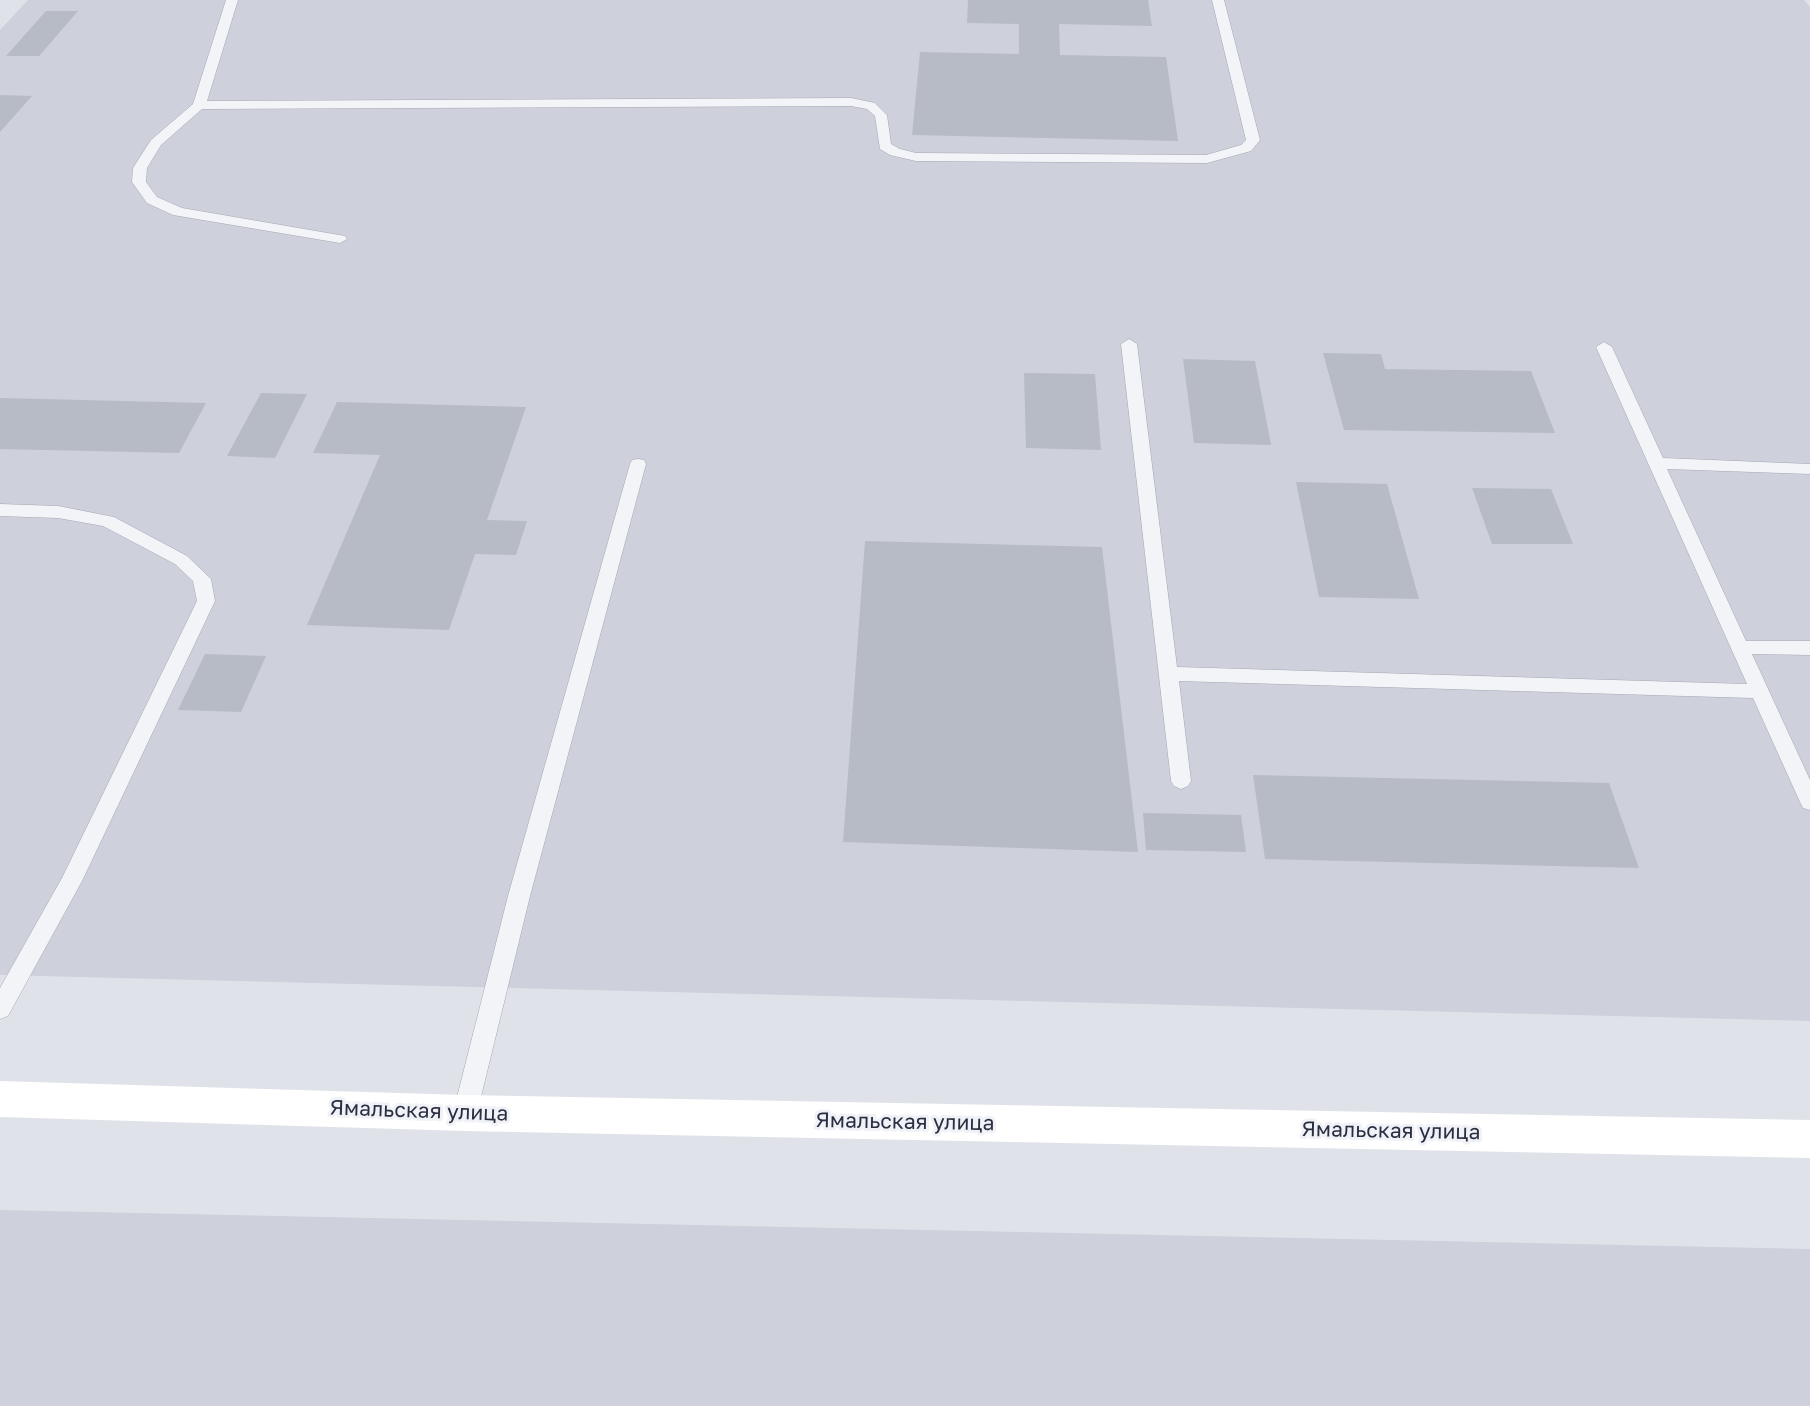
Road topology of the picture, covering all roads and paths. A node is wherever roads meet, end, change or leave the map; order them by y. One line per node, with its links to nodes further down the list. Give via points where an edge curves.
1 (232, 0): 3 (lane)
2 (1218, 0): 3 (lane, via 1253,140 1246,148 1207,159 916,157 885,146 881,115 871,106 851,102)
3 (199, 105): 4 (lane, via 156,143 140,168 139,182 152,200 178,212)
4 (340, 239)
5 (1129, 344): 13 (lane)
6 (1604, 347): 7 (lane)
7 (1656, 463): 9 (lane); 11 (lane)
8 (638, 465): 19 (lane, via 519,896)
9 (1810, 469)
10 (0, 510): 17 (lane, via 58,512 108,521 181,560 202,579 206,601 71,881)
11 (1740, 647): 12 (lane); 14 (lane)
12 (1810, 648)
13 (1168, 674): 14 (lane); 15 (lane)
14 (1759, 691): 16 (lane)
15 (1181, 780)
16 (1810, 802)
17 (0, 1009)
18 (0, 1099): 19 (street, Ямальская улица)
19 (465, 1113): 20 (street, Ямальская улица)
20 (1810, 1139)

